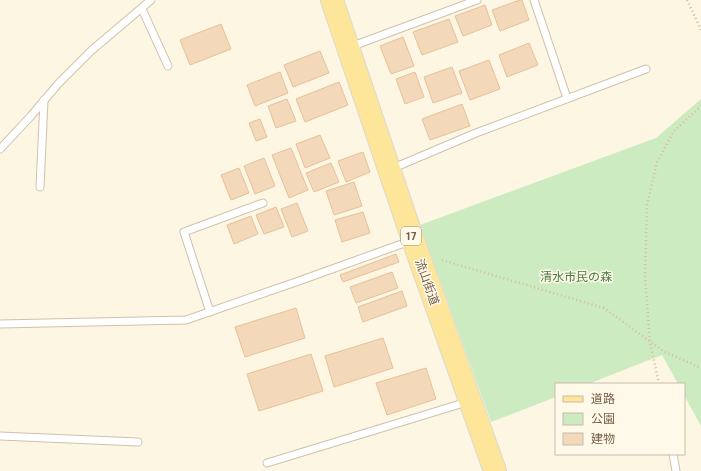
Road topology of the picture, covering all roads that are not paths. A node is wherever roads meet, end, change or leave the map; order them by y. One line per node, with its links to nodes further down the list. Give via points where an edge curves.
1 (151, 0): 5 (lane)
2 (332, 0): 6 (main road, 流山街道 / 17)
3 (477, 0): 6 (lane)
4 (534, 0): 9 (lane)
5 (142, 9): 7 (lane); 10 (lane, via 92,50)
6 (348, 47): 12 (main road, 流山街道 / 17)
7 (168, 66)
8 (646, 69): 9 (lane)
9 (567, 98): 12 (lane)
10 (44, 100): 11 (lane); 13 (lane)
11 (0, 149)
12 (389, 170): 15 (main road, 流山街道 / 17)
13 (40, 188)
14 (263, 203): 16 (lane, via 184,232)
15 (415, 247): 16 (lane); 18 (main road, 流山街道 / 17)
16 (210, 312): 17 (lane, via 186,320)
17 (0, 324)
18 (470, 401): 22 (lane); 23 (main road, 流山街道 / 17)
19 (0, 436): 20 (lane)
20 (138, 442)
21 (673, 455): 24 (lane)
22 (267, 463)
23 (495, 471)
24 (676, 471)

